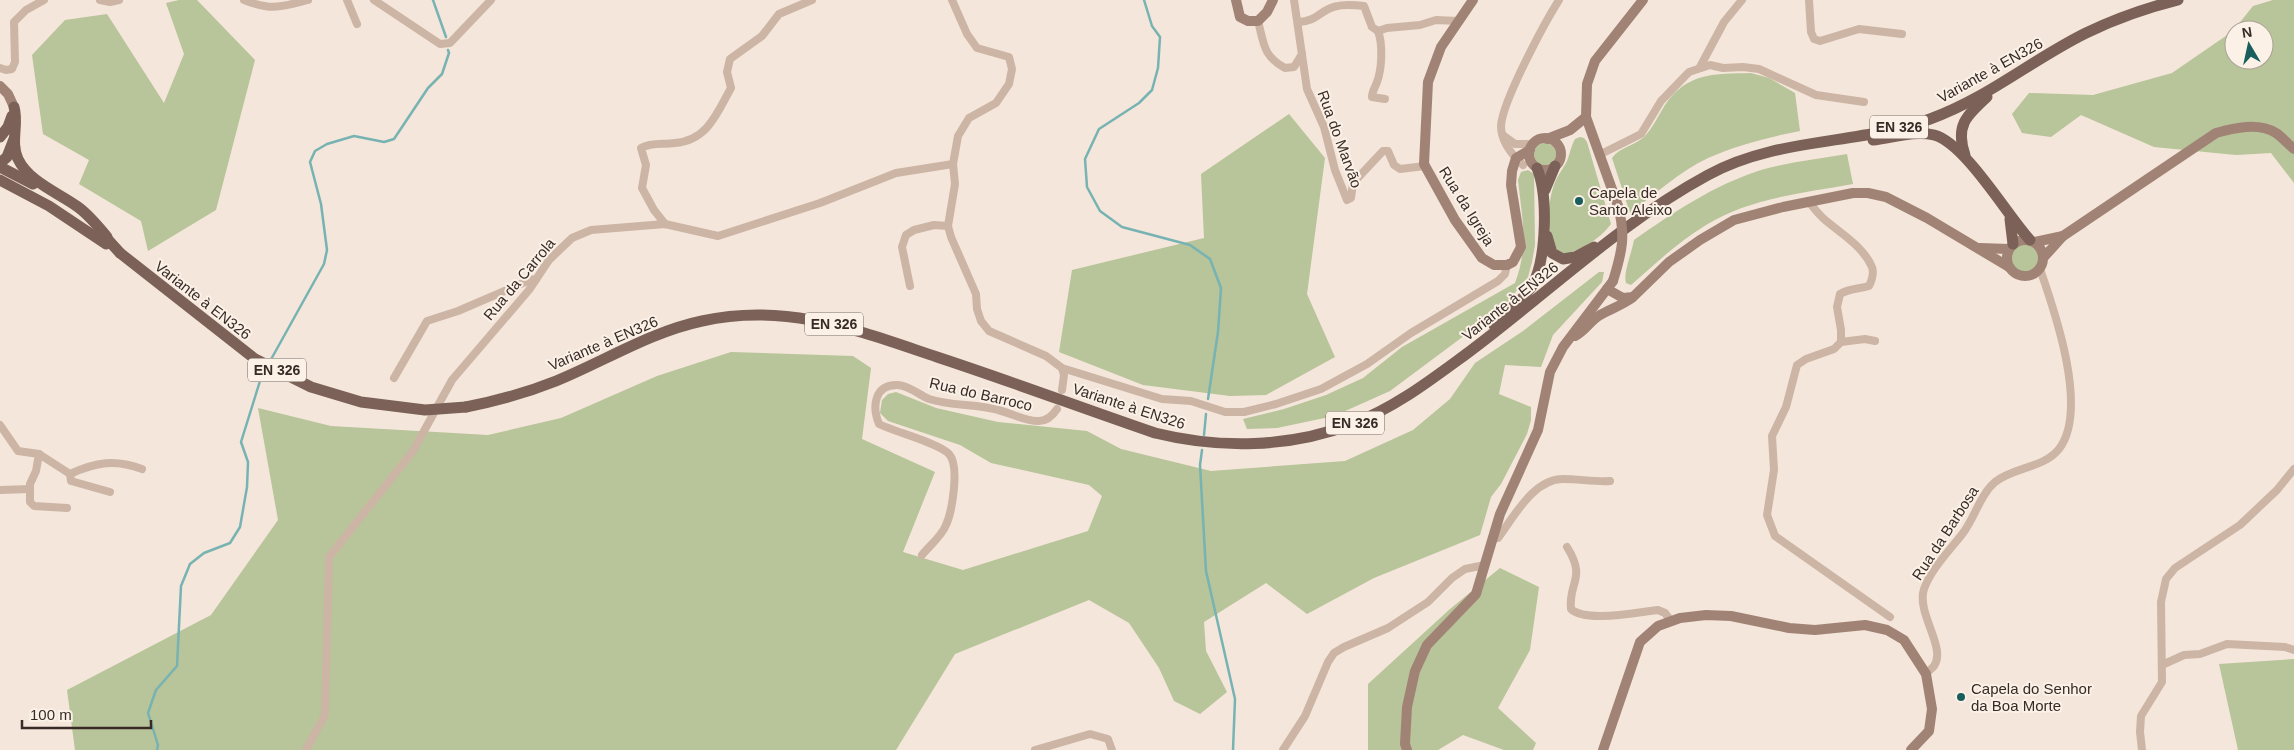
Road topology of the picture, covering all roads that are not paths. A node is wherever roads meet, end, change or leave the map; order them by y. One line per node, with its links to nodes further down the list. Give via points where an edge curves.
1 (44, 0): 28 (street, via 26,10 14,22 15,62 12,69)
2 (100, 0): 3 (street)
3 (119, 0)
4 (244, 0): 5 (street, via 262,8)
5 (308, 0)
6 (347, 0): 23 (street)
7 (374, 0): 8 (street, via 440,44 450,42)
8 (491, 0)
9 (812, 0): 55 (street, via 779,14 762,36 730,60 727,72 731,88 712,123 700,135 677,143 649,144 640,148 646,165 642,188)
10 (952, 0): 46 (street, via 977,48 1009,57 1012,69 1009,84 996,102 969,118 958,136)
11 (1236, 0): 20 (main road, via 1240,16 1248,21)
12 (1273, 0): 20 (main road)
13 (1294, 0): 22 (street, Rua do Marvão)
14 (1473, 0): 21 (main road, Rua da Igreja)
15 (1560, 0): 36 (street, via 1515,85 1503,119)
16 (1643, 0): 34 (main road, via 1590,72)
17 (1742, 0): 27 (street, via 1724,22)
18 (1809, 0): 25 (street, via 1814,39 1820,41 1859,29)
19 (2178, 0): 30 (main road, Variante à EN326 / EN 326, via 2126,16 2084,34)
20 (1258, 21): 26 (street, via 1268,56 1277,64 1285,68 1294,66)
21 (1458, 21): 24 (street, via 1436,20); 48 (main road, Rua da Igreja, via 1441,47 1428,82)
22 (1298, 22): 24 (street, via 1306,22 1328,2 1342,0 1364,6 1372,27); 26 (street, Rua do Marvão)
23 (357, 24)
24 (1378, 31): 31 (street, via 1381,55 1378,81 1372,97)
25 (1902, 34)
26 (1302, 54): 48 (street, Rua do Marvão, via 1307,89 1324,127 1347,200 1351,198 1353,183 1383,151 1388,151 1394,165 1400,169)
27 (1700, 67): 32 (street, via 1759,69 1816,95); 43 (street, via 1689,72 1661,101 1641,134)
28 (0, 68)
29 (0, 86): 33 (main road)
30 (1998, 87): 39 (main road, Variante à EN326 / EN 326, via 1930,119 1873,133); 44 (main road, via 1971,112 1962,126 1961,144)
31 (1385, 99)
32 (1864, 102)
33 (14, 107): 37 (main road, via 16,120)
34 (1586, 117): 35 (main road); 43 (main road)
35 (1570, 130): 38 (main road); 42 (main road)
36 (1503, 135): 40 (street, via 1515,144); 45 (street)
37 (4, 138): 47 (main road, via 7,157); 58 (main road, via 32,176 79,208)
38 (1547, 139): 40 (main road); 42 (main road)
39 (1794, 146): 44 (main road, via 1933,134 1949,142); 59 (main road, Variante à EN326 / EN 326, via 1755,156 1712,173 1669,197)
40 (1531, 147): 45 (main road)
41 (2294, 149): 57 (main road, via 2276,133 2263,128 2232,128 2216,133)
42 (1560, 151): 49 (main road, via 1560,159)
43 (1599, 154): 69 (main road, bridge, via 1618,206 1623,243)
44 (1966, 158): 53 (main road)
45 (1527, 163): 49 (main road, via 1546,170); 51 (main road); 65 (main road, Rua da Igreja, via 1511,177 1521,247)
46 (953, 164): 55 (street, Rua da Carrola, via 896,173 820,203 718,236); 56 (street, via 955,184)
47 (0, 165): 58 (main road, Variante à EN326 / EN 326, via 36,185)
48 (1425, 166): 65 (main road, Rua da Igreja, via 1455,220 1482,258 1494,265)
49 (1555, 166): 51 (main road)
50 (2, 180): 63 (main road, Variante à EN326 / EN 326)
51 (1544, 191): 54 (main road)
52 (1808, 201): 62 (main road, via 1853,193 1886,197); 71 (main road, via 1734,220 1669,262); 73 (street, via 1872,267 1873,279 1869,286 1840,294 1837,307)
53 (2009, 215): 60 (main road); 61 (main road)
54 (1543, 222): 59 (main road, via 1552,253 1563,259 1575,257); 75 (main road, via 1542,259 1532,286)
55 (665, 224): 68 (street, Rua da Carrola, via 591,230 572,238 549,260)
56 (948, 226): 70 (street, via 934,225 906,235 902,247); 76 (street, via 976,294 981,321 989,330 1046,356)
57 (2063, 236): 60 (main road); 64 (main road)
58 (107, 237): 63 (main road, Variante à EN326 / EN 326)
59 (1614, 238): 75 (main road, Variante à EN326 / EN 326)
60 (2032, 241): 61 (main road, via 2019,241); 64 (main road)
61 (2011, 246): 62 (main road); 66 (main road, via 2007,261)
62 (1979, 248): 66 (main road)
63 (120, 253): 75 (main road, Variante à EN326 / EN 326, bridge, via 254,359 311,387 362,402 416,409 466,408 507,399 648,338 702,321 780,314 847,327 1155,433 1200,442 1268,443 1305,438 1362,420 1423,386)
64 (2044, 257): 67 (main road)
65 (1508, 265): 76 (street, via 1498,281 1367,364 1321,389 1244,412 1224,412 1191,401 1162,399)
66 (2009, 267): 67 (main road, via 2024,276 2036,274)
67 (2040, 269): 98 (street, Rua da Barbosa, via 2057,319 2067,366 2071,399 2069,431 2058,450 1995,483 1931,576 1922,598 1937,651 1935,665)
68 (536, 280): 77 (street, via 427,321); 99 (street, Rua da Carrola, via 452,380 413,451 329,557 325,715)
69 (1610, 285): 71 (main road, via 1623,298); 72 (main road)
70 (910, 286)
71 (1633, 297): 72 (main road, via 1599,316)
72 (1569, 339): 90 (main road, via 1550,372 1538,430)
73 (1841, 342): 74 (street, via 1865,339); 94 (street, via 1834,349 1806,358 1797,365 1786,407 1772,436 1773,477 1767,515 1775,536)
74 (1874, 342)
75 (1480, 344)
76 (1062, 368): 78 (street)
77 (394, 378)
78 (1062, 390)
79 (1057, 409): 92 (street, Rua do Barroco, via 1042,422 998,410 937,401 898,385 887,386 878,394 874,404 879,424 939,448 949,454 954,465 954,488 946,527)
80 (0, 426): 81 (street, via 18,451)
81 (39, 454): 84 (street); 86 (street)
82 (2294, 468): 97 (street, via 2277,490 2240,525 2175,568 2166,579 2161,602)
83 (142, 469): 84 (street, via 116,462 84,467)
84 (70, 474): 88 (street, via 71,481)
85 (1610, 481): 90 (street, via 1561,479 1550,482 1538,488 1523,504 1498,538)
86 (30, 489): 87 (street); 89 (street, via 30,502 34,506)
87 (0, 490)
88 (110, 492)
89 (67, 508)
90 (1492, 538): 93 (main road)
91 (1567, 548): 95 (street, via 1576,561 1575,587 1570,601 1576,614 1589,616 1658,610)
92 (922, 555)
93 (1485, 565): 102 (street, via 1465,569 1417,610 1388,628 1334,653 1306,716); 103 (main road, via 1476,594 1427,645 1415,671 1407,707)
94 (1890, 617)
95 (1671, 621): 98 (main road, via 1706,615 1815,630 1865,625 1886,630 1904,640); 104 (main road, via 1658,626 1640,642)
96 (2294, 650): 97 (street, via 2227,644 2200,654 2184,655)
97 (2162, 665): 106 (street, via 2162,682 2141,716)
98 (1926, 674): 105 (main road, via 1932,709 1930,731)
99 (306, 750)
100 (1035, 750): 101 (street, via 1090,734 1108,739)
101 (1112, 750)
102 (1283, 750)
103 (1407, 750)
104 (1603, 750)
105 (1911, 750)
106 (2142, 750)

